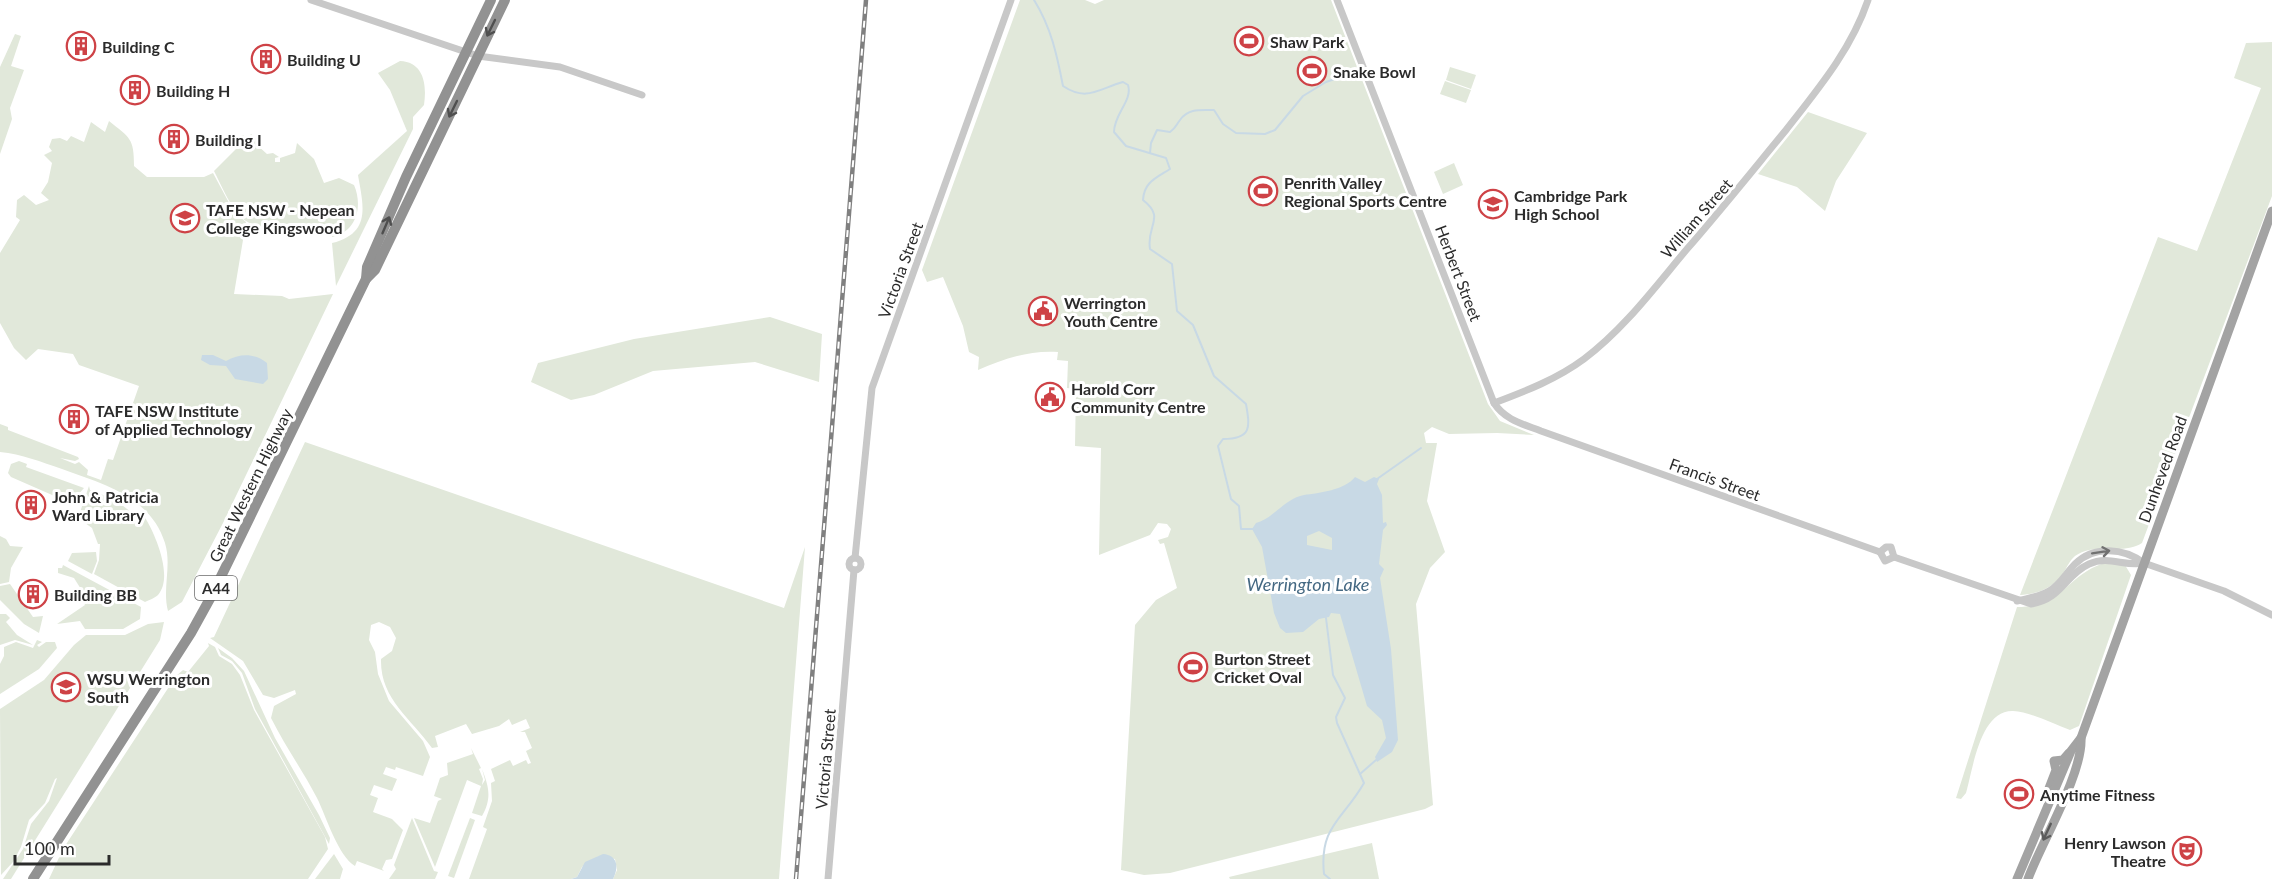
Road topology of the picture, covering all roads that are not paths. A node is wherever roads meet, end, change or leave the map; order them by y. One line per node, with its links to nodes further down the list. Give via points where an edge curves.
1 (311, 0): 7 (street)
2 (491, 0): 7 (highway, Great Western Highway / A44)
3 (505, 0): 7 (highway, Great Western Highway / A44, one-way to 7)
4 (1011, 0): 15 (street, Victoria Street, via 872,388 855,558 861,565 854,570)
5 (1337, 0): 10 (street, Herbert Street)
6 (1869, 0): 10 (street, William Street, via 1847,47 1826,79 1727,204 1625,321 1568,369)
7 (472, 54): 8 (street, via 560,67); 14 (highway, Great Western Highway / A44, via 406,177 367,267 366,279 253,516 191,633)
8 (642, 95)
9 (2272, 211): 11 (main road, Dunheved Road)
10 (1494, 403): 11 (street, Francis Street, via 1505,416 1541,431 1880,552 1885,561 1894,557 2017,601 2049,591 2094,552 2113,551)
11 (2144, 563): 12 (street, via 2224,591); 13 (main road, Dunheved Road)
12 (2272, 615)
13 (2081, 738): 16 (main road, Dunheved Road, via 2062,760 2054,761 2056,770); 17 (main road, Dunheved Road, one-way to 17, via 2082,749 2071,779)
14 (33, 879)
15 (828, 879)
16 (2017, 879)
17 (2028, 879)

